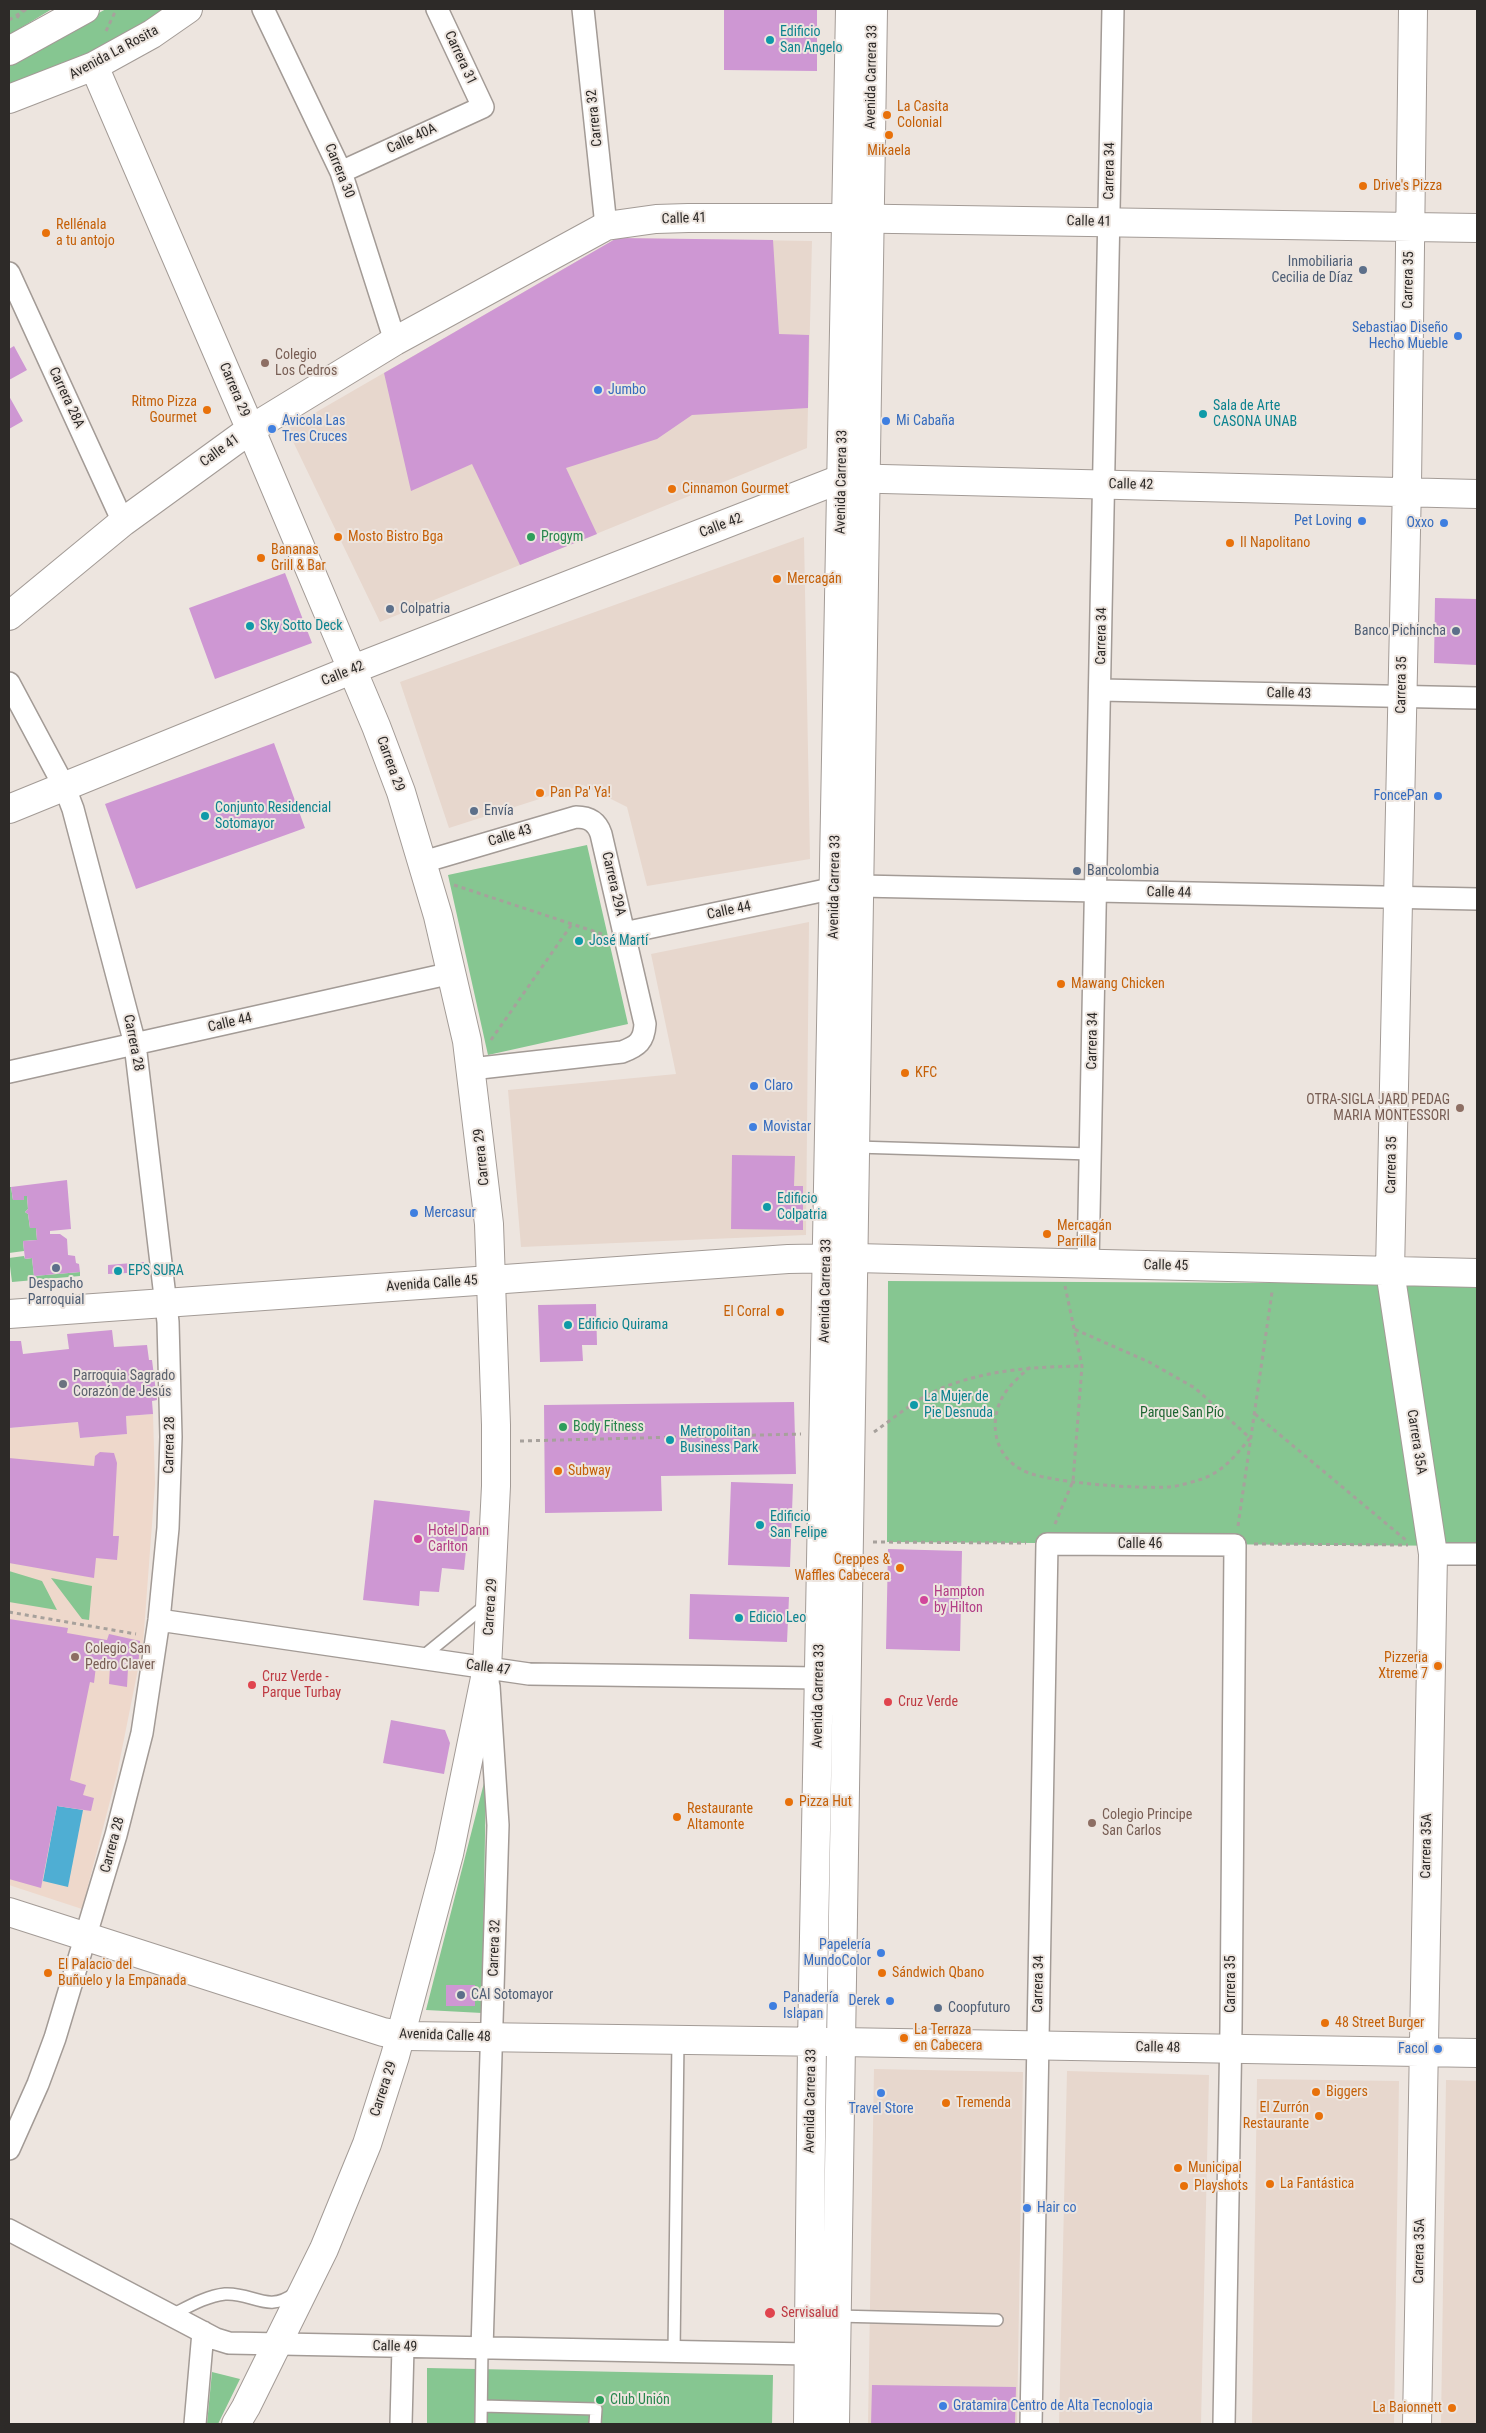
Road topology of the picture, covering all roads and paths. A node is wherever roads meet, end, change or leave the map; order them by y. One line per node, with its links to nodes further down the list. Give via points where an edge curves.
1 (28, 9): 11 (path)
2 (85, 9): 12 (street)
3 (188, 9): 13 (street, Avenida La Rosita, via 152,34)
4 (263, 9): 16 (street, Carrera 30)
5 (437, 9): 15 (street, Carrera 31)
6 (583, 9): 19 (street, Carrera 32)
7 (850, 9): 17 (street, Avenida Carrera 33)
8 (873, 9): 17 (street, Avenida Carrera 33)
9 (1113, 9): 18 (street, Carrera 34)
10 (1413, 9): 20 (street, Carrera 35)
11 (10, 19)
12 (9, 51)
13 (94, 66): 14 (street, Avenida La Rosita); 24 (street, Carrera 29)
14 (9, 99)
15 (483, 107): 16 (street, Calle 40A)
16 (341, 172): 23 (street, Carrera 30)
17 (858, 218): 18 (street, Calle 41); 19 (street, Calle 41, via 680,218); 25 (street, Avenida Carrera 33)
18 (1109, 223): 20 (street, Calle 41); 26 (street, Carrera 34)
19 (606, 226): 23 (street, Calle 41)
20 (1410, 227): 21 (street, Calle 41); 27 (street, Carrera 35)
21 (1477, 228)
22 (9, 273): 29 (street, Carrera 28A)
23 (395, 342): 24 (street, Calle 41)
24 (251, 429): 29 (street, Calle 41); 31 (street, Carrera 29)
25 (854, 479): 26 (street, Calle 42); 31 (street, Calle 42); 40 (street, Avenida Carrera 33)
26 (1105, 485): 27 (street, Calle 42); 33 (street, Carrera 34)
27 (1406, 492): 28 (street, Calle 42); 34 (street, Carrera 35)
28 (1477, 494)
29 (123, 522): 30 (street, Calle 41)
30 (9, 616)
31 (351, 670): 36 (street, Calle 42); 39 (street, Carrera 29, via 401,792)
32 (9, 683): 36 (street, Carrera 28)
33 (1101, 690): 34 (street, Calle 43); 41 (street, Carrera 34)
34 (1402, 697): 35 (street, Calle 43); 42 (street, Carrera 35)
35 (1477, 698)
36 (66, 788): 37 (street, Calle 42); 47 (street, Carrera 28)
37 (9, 809)
38 (596, 823): 39 (street, Calle 43, via 588,818 570,818); 45 (street, Carrera 29A, via 602,834)
39 (425, 869): 44 (path); 46 (street, Carrera 29)
40 (847, 887): 41 (street, Calle 44); 45 (street, Calle 44); 50 (street, Avenida Carrera 33); 52 (street, Avenida Carrera 33)
41 (1096, 891): 42 (street, Calle 44); 51 (street, Carrera 34)
42 (1398, 897): 43 (street, Calle 44); 57 (street, Carrera 35)
43 (1477, 899)
44 (572, 924): 45 (path); 48 (path)
45 (625, 937): 48 (street, Carrera 29A, via 645,1024 640,1044 622,1052)
46 (452, 973): 47 (street, Calle 44); 48 (street, Carrera 29)
47 (135, 1044): 49 (street, Calle 44); 60 (street, Carrera 28)
48 (471, 1069): 59 (street, Carrera 29, via 489,1224)
49 (9, 1072)
50 (856, 1148): 51 (lane); 53 (street, Avenida Carrera 33)
51 (1091, 1154): 55 (street, Carrera 34)
52 (827, 1258): 53 (street, Avenida Calle 45); 59 (street, Avenida Calle 45); 81 (street, Avenida Carrera 33)
53 (855, 1258): 54 (street, Calle 45); 71 (street, Avenida Carrera 33)
54 (1059, 1263): 55 (street, Calle 45); 62 (path)
55 (1088, 1264): 56 (street, Calle 45)
56 (1275, 1268): 57 (street, Calle 45); 65 (path)
57 (1390, 1271): 58 (street, Calle 45); 74 (street, Carrera 35A)
58 (1477, 1273)
59 (492, 1280): 60 (street, Avenida Calle 45); 69 (street, Carrera 29)
60 (166, 1303): 61 (street, Avenida Calle 45); 78 (street, Carrera 28, via 170,1350 168,1528)
61 (9, 1314)
62 (1074, 1329): 63 (path); 68 (path, via 1149,1362 1195,1388)
63 (1082, 1366): 64 (path); 70 (path)
64 (1030, 1367): 66 (path, via 966,1379 934,1392); 70 (path, via 1000,1402 995,1431 999,1448 1008,1461 1023,1471)
65 (1254, 1413): 68 (path); 74 (path)
66 (874, 1432)
67 (809, 1434): 69 (path)
68 (1250, 1438): 70 (path, via 1225,1467 1202,1479 1170,1487); 73 (path)
69 (496, 1441): 76 (street, Carrera 29)
70 (1073, 1481): 72 (path)
71 (850, 1542): 72 (path); 88 (street, Avenida Carrera 33)
72 (1047, 1544): 73 (street, Calle 46); 89 (street, Carrera 34)
73 (1235, 1544): 74 (path); 90 (street, Carrera 35)
74 (1423, 1550): 75 (street); 91 (street, Carrera 35A)
75 (1477, 1554)
76 (492, 1601): 79 (lane); 80 (street, Carrera 29)
77 (9, 1612): 78 (path)
78 (158, 1629): 79 (street, Calle 47); 83 (street, Carrera 28, via 142,1733)
79 (420, 1658): 80 (street, Calle 47)
80 (487, 1668): 81 (street, Calle 47, via 542,1675); 84 (street, Carrera 29, via 448,1854); 85 (street, Carrera 32, via 498,1825)
81 (819, 1678): 87 (street, Avenida Carrera 33)
82 (9, 1912): 83 (street, Avenida Calle 48)
83 (87, 1937): 84 (street, Avenida Calle 48); 93 (street, Carrera 28, via 48,2057)
84 (400, 2035): 85 (street, Avenida Calle 48); 95 (street, Carrera 29, via 355,2177)
85 (492, 2038): 86 (street, Avenida Calle 48); 102 (street, Carrera 32)
86 (678, 2040): 87 (street, Avenida Calle 48); 103 (lane)
87 (812, 2042): 88 (street, Avenida Calle 48); 104 (street, Avenida Carrera 33)
88 (840, 2042): 89 (street, Calle 48); 97 (street, Avenida Carrera 33)
89 (1038, 2046): 90 (street, Calle 48); 113 (street, Carrera 34)
90 (1230, 2049): 91 (street, Calle 48); 114 (street, Carrera 35)
91 (1423, 2052): 92 (street, Calle 48); 115 (street, Carrera 35A)
92 (1477, 2052)
93 (9, 2150)
94 (9, 2230): 96 (street, Calle 49)
95 (306, 2284): 96 (lane, via 288,2298 275,2302 262,2303 229,2294 218,2295); 100 (street, Carrera 29)
96 (172, 2315): 99 (street, Calle 49)
97 (837, 2316): 98 (lane); 112 (street, Avenida Carrera 33)
98 (997, 2320)
99 (202, 2332): 100 (street, Calle 49, via 229,2343); 106 (street)
100 (277, 2345): 101 (street, Calle 49); 107 (street, Carrera 29)
101 (403, 2347): 102 (street, Calle 49); 108 (street)
102 (482, 2348): 103 (street, Calle 49); 105 (lane)
103 (674, 2352): 104 (street, Calle 49)
104 (809, 2354): 111 (street, Avenida Carrera 33)
105 (482, 2406): 109 (lane); 110 (lane, via 596,2408)
106 (195, 2424)
107 (236, 2424)
108 (401, 2424)
109 (482, 2424)
110 (595, 2424)
111 (808, 2424)
112 (835, 2424)
113 (1031, 2424)
114 (1224, 2424)
115 (1418, 2424)

